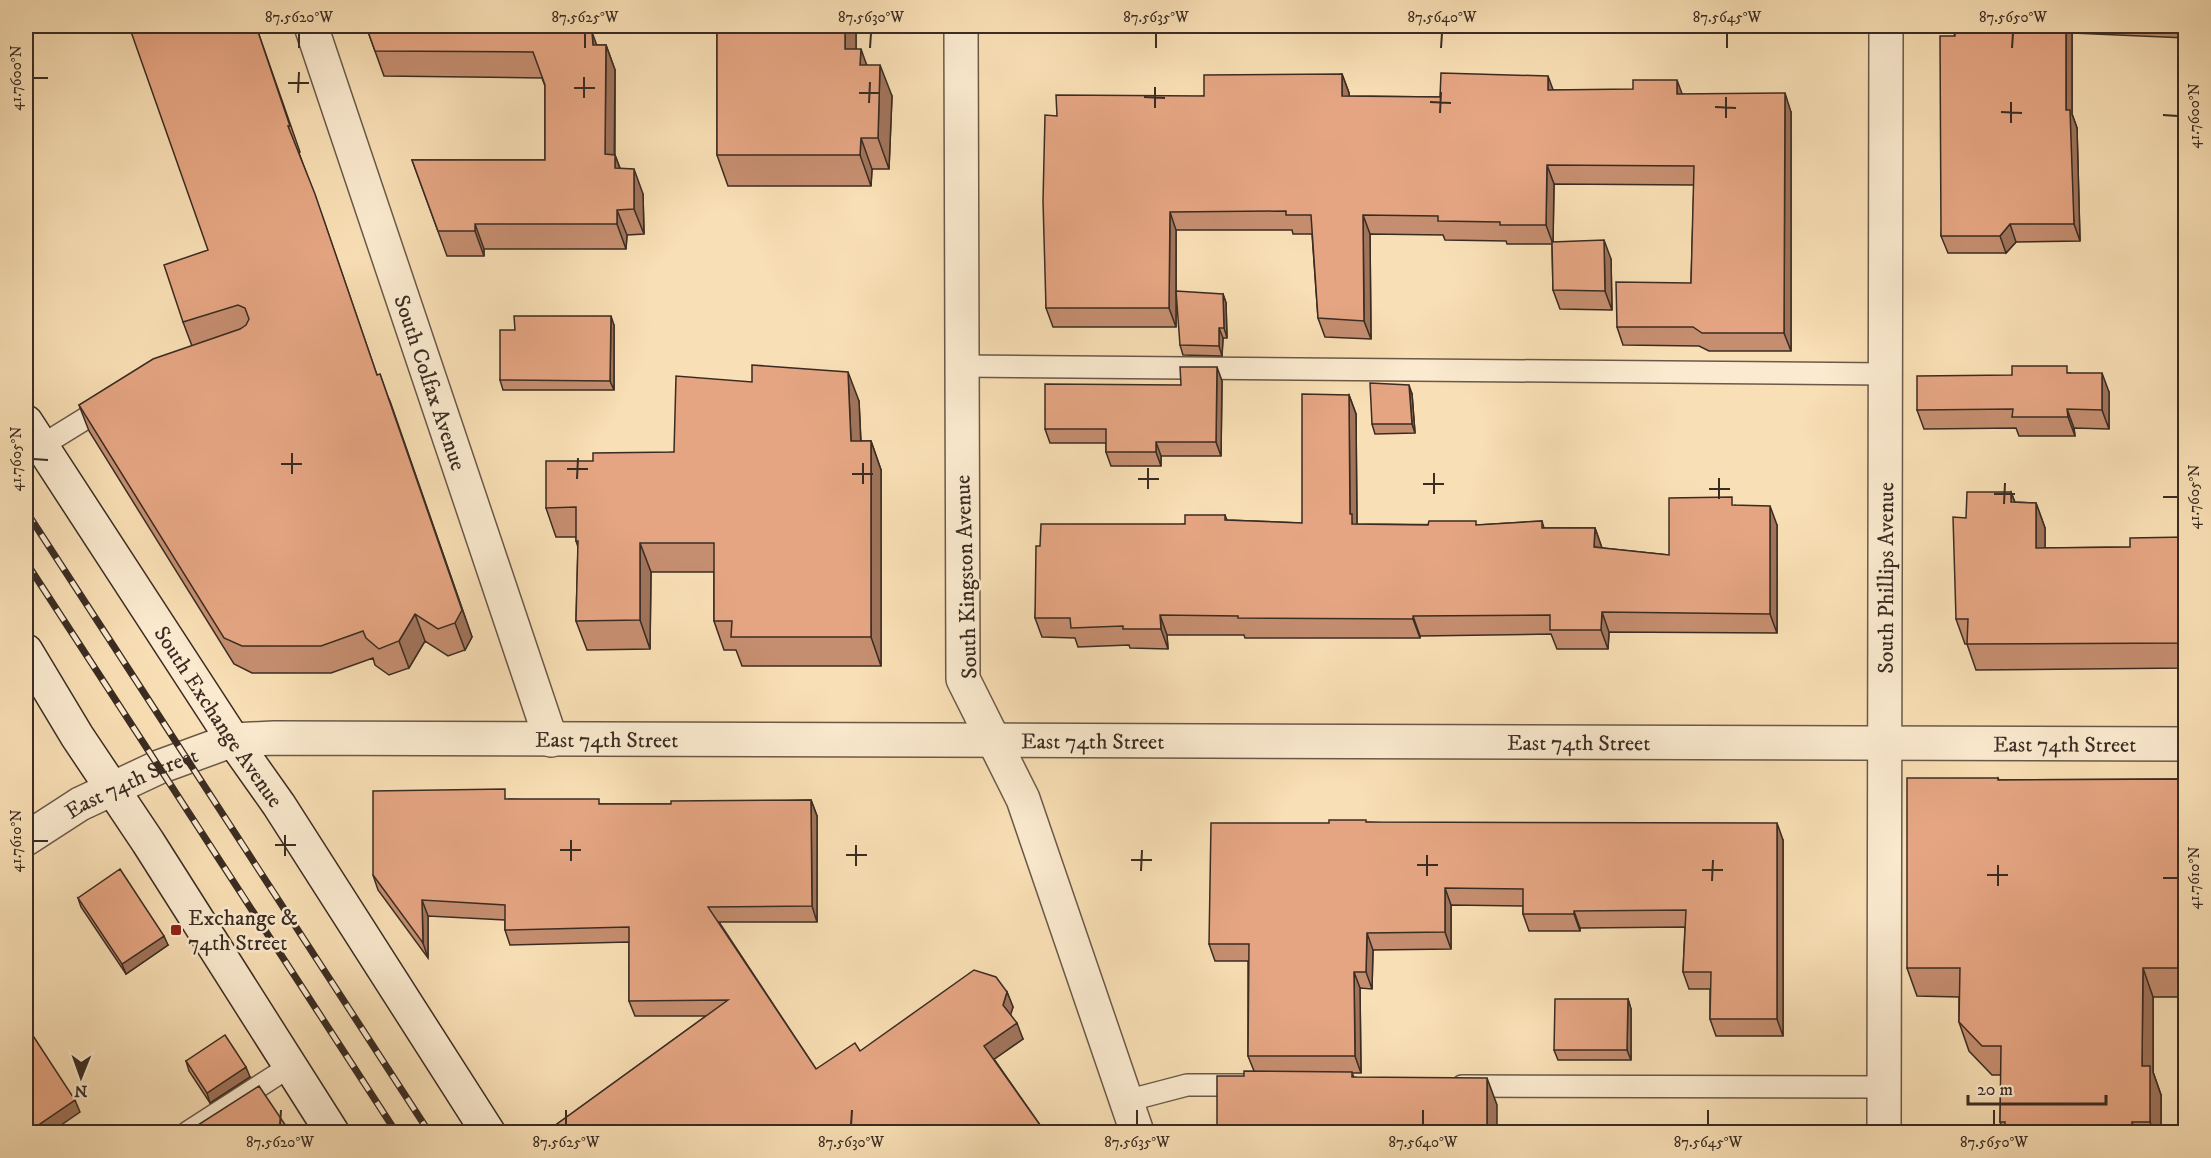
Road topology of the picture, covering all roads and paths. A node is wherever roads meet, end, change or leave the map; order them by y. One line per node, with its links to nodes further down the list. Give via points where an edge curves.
1 (311, 26): 10 (street, South Colfax Avenue)
2 (961, 26): 4 (street, South Kingston Avenue)
3 (1886, 26): 5 (street, South Phillips Avenue)
4 (961, 366): 5 (lane); 11 (street, South Kingston Avenue, via 963,679)
5 (1886, 374): 12 (street, South Phillips Avenue)
6 (128, 392): 7 (lane)
7 (33, 434): 9 (street, South Exchange Avenue)
8 (26, 651): 14 (street)
9 (233, 740): 10 (street, East 74th Street); 14 (street, East 74th Street); 23 (street, South Exchange Avenue)
10 (552, 740): 11 (street, East 74th Street)
11 (994, 741): 12 (street, East 74th Street); 20 (street, South Kingston Avenue, via 1023,799)
12 (1885, 744): 13 (street, East 74th Street); 19 (street, South Phillips Avenue)
13 (2186, 744)
14 (113, 787): 15 (street, East 74th Street); 16 (street)
15 (26, 839)
16 (289, 1067): 21 (lane); 22 (street)
17 (1269, 1085): 20 (lane, via 1187,1085)
18 (1446, 1086): 19 (lane)
19 (1884, 1087): 25 (street, South Phillips Avenue)
20 (1126, 1101): 24 (street, South Kingston Avenue)
21 (188, 1132)
22 (332, 1132)
23 (488, 1132)
24 (1137, 1132)
25 (1884, 1132)

